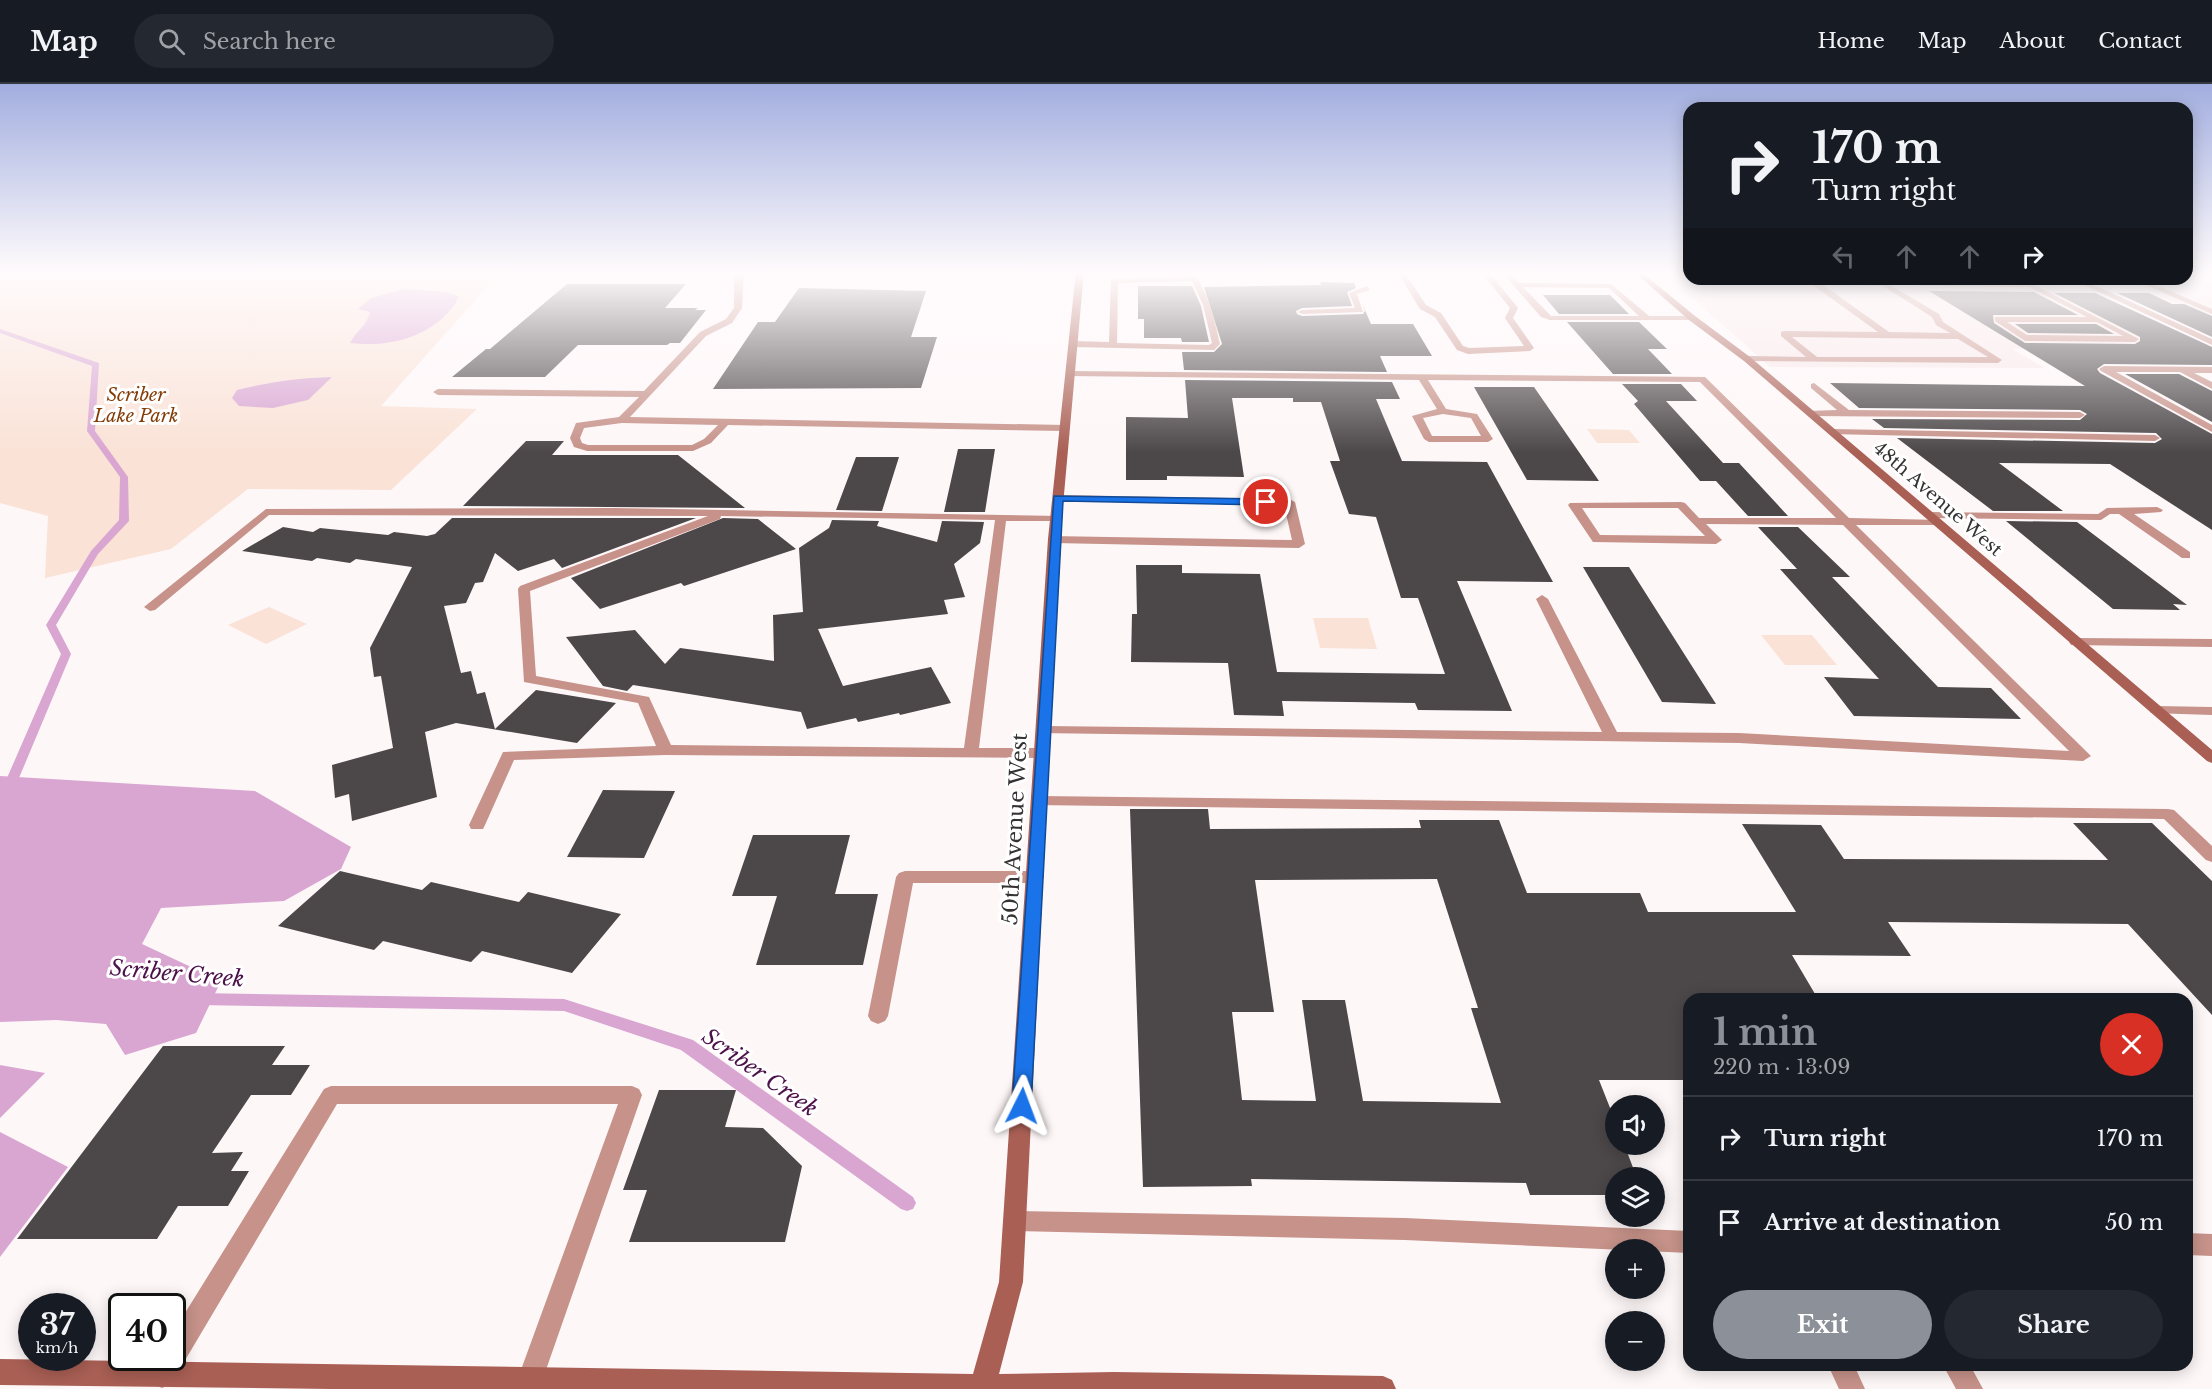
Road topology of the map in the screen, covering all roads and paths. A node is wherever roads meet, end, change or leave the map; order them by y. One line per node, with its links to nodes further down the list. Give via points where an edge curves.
1 (707, 332): 27 (lane)
2 (1074, 332): 16 (street, 50th Avenue West)
3 (1113, 332): 17 (lane)
4 (1213, 332): 17 (lane, via 1216,344 1211,348)
5 (1449, 332): 6 (lane, via 1460,348 1468,351 1530,348)
6 (1519, 332)
7 (1711, 332): 18 (street, 48th Avenue West)
8 (1883, 332): 13 (lane)
9 (1953, 332): 14 (lane)
10 (2016, 332): 11 (lane, via 2025,338 2135,339)
11 (2121, 332)
12 (2190, 332): 15 (lane)
13 (1887, 335): 14 (lane); 19 (lane, via 1784,334)
14 (1960, 336): 19 (lane, via 1998,360)
15 (2212, 342)
16 (1073, 344): 17 (lane); 22 (street, 50th Avenue West)
17 (1113, 344)
18 (1747, 359): 19 (lane); 29 (street, 48th Avenue West)
19 (1815, 360)
20 (2181, 370): 21 (lane); 25 (lane); 35 (lane, via 2104,369)
21 (2212, 370)
22 (1070, 374): 23 (lane); 34 (street, 50th Avenue West)
23 (1422, 377): 28 (lane); 46 (lane, via 1702,379)
24 (1815, 386): 30 (lane)
25 (2212, 386)
26 (438, 392): 27 (lane)
27 (648, 394): 32 (lane)
28 (1443, 411): 28 (lane, via 1417,417 1429,439 1488,439 1474,416)
29 (1810, 413): 30 (lane); 36 (street, 48th Avenue West)
30 (1846, 413): 31 (lane)
31 (2080, 415)
32 (622, 420): 33 (lane); 33 (lane, via 580,425 575,438 578,445 616,450 693,448 714,438)
33 (725, 422): 34 (lane)
34 (1065, 428): 38 (street, 50th Avenue West)
35 (2212, 429)
36 (1833, 432): 37 (lane); 44 (street, 48th Avenue West)
37 (2155, 438)
38 (1058, 498): 43 (street, 50th Avenue West); 47 (lane, via 1289,502 1299,543)
39 (2157, 510): 40 (lane)
40 (2122, 511): 44 (lane, via 2107,511 2101,517); 48 (lane)
41 (724, 514): 42 (lane); 50 (lane, via 266,512); 57 (lane, via 524,589 529,679 644,700)
42 (1001, 517): 43 (lane); 58 (lane)
43 (1056, 518): 47 (street, 50th Avenue West)
44 (1933, 518): 46 (lane); 51 (street, 48th Avenue West)
45 (1696, 521): 45 (lane, via 1681,505 1575,505 1597,539 1716,540); 46 (lane)
46 (1848, 521): 56 (lane, via 2083,756 1739,738)
47 (1054, 539): 55 (street, 50th Avenue West)
48 (2186, 555)
49 (1542, 599): 56 (lane)
50 (150, 607)
51 (2076, 642): 52 (lane); 53 (street, 48th Avenue West)
52 (2212, 643)
53 (2156, 710): 54 (lane); 60 (street, 48th Avenue West)
54 (2212, 711)
55 (1043, 730): 56 (lane); 59 (street, 50th Avenue West)
56 (1612, 737)
57 (665, 750): 58 (lane); 62 (lane, via 508,755)
58 (971, 752): 59 (lane)
59 (1041, 753): 61 (street, 50th Avenue West)
60 (2212, 758)
61 (1039, 801): 63 (lane, via 2168,814); 64 (street, 50th Avenue West)
62 (477, 825)
63 (2212, 856)
64 (1035, 877): 65 (lane, via 905,877); 66 (street, 50th Avenue West)
65 (878, 1016)
66 (1015, 1221): 67 (lane, via 1405,1229); 75 (street, 50th Avenue West, via 1011,1282)
67 (1683, 1242)
68 (2193, 1244): 69 (lane)
69 (2212, 1245)
70 (1843, 1371): 77 (lane)
71 (1960, 1371): 78 (lane)
72 (0, 1372): 73 (street)
73 (162, 1375): 74 (street); 74 (lane, via 331,1095 632,1095)
74 (531, 1378): 75 (street)
75 (983, 1388): 76 (street, via 1114,1385)
76 (1383, 1389)
77 (1852, 1389)
78 (1970, 1389)

